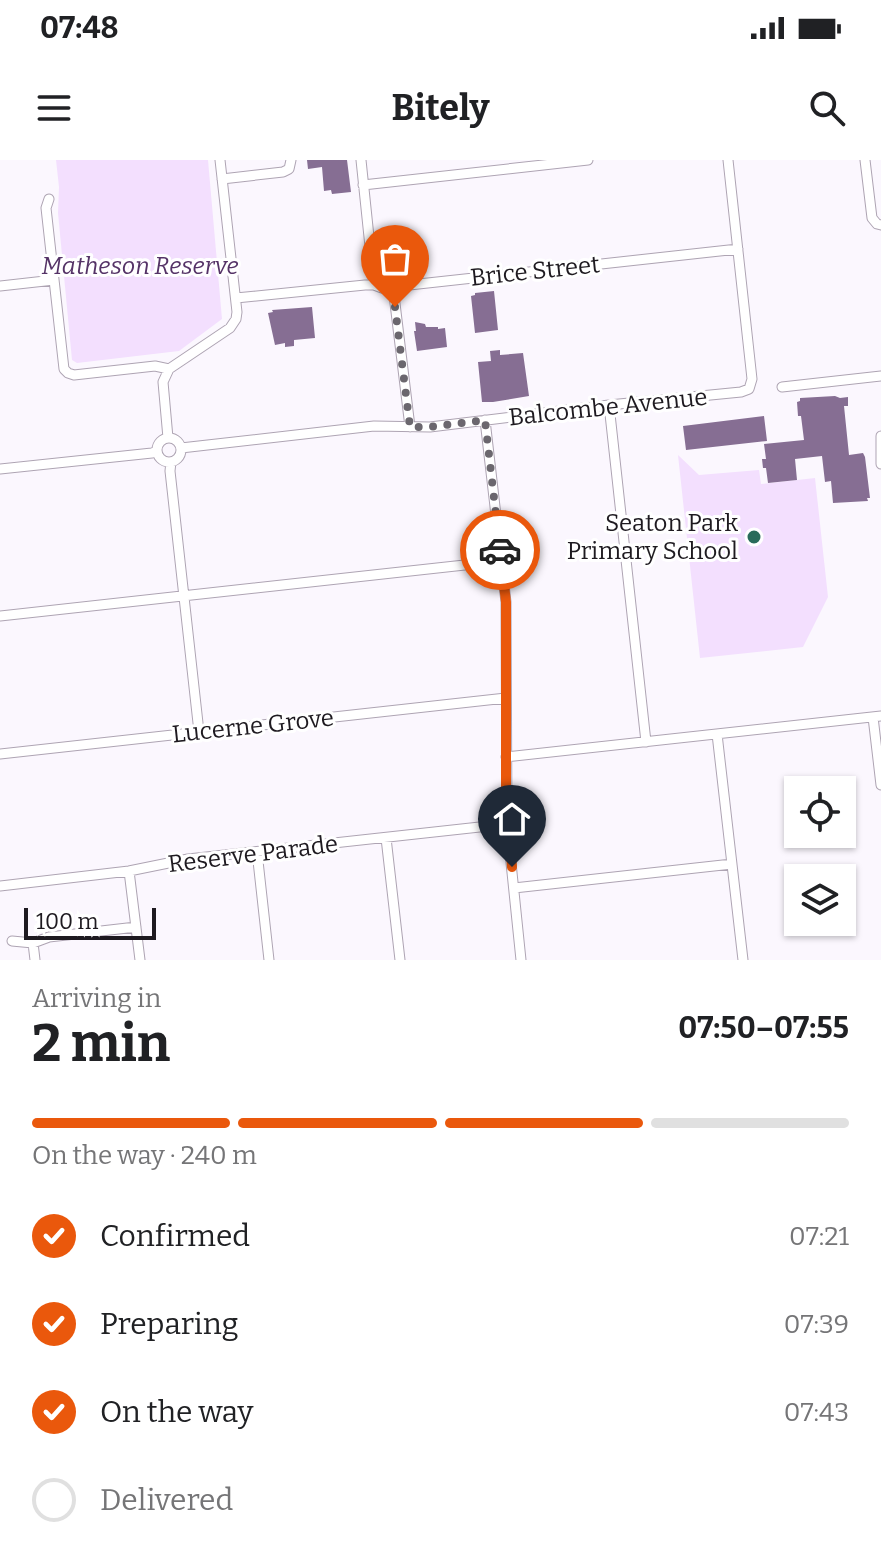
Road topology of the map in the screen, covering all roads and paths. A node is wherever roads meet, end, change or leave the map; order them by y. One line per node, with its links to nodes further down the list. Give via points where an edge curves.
1 (220, 160): 7 (street)
2 (291, 160): 7 (street, via 283,172)
3 (361, 160): 8 (street)
4 (588, 160): 8 (street)
5 (728, 160): 11 (street)
6 (865, 160): 10 (street, via 872,218)
7 (222, 179): 16 (street)
8 (363, 185): 13 (street)
9 (49, 199): 12 (street)
10 (881, 225)
11 (738, 249): 15 (street, Brice Street); 20 (street, Balcombe Avenue, via 749,389)
12 (54, 280): 14 (street); 17 (street, via 68,373)
13 (374, 285): 15 (street, Brice Street); 16 (street, Brice Street)
14 (0, 286)
15 (393, 287): 22 (street)
16 (236, 298): 17 (street, via 236,319 230,328)
17 (169, 369): 24 (street, via 163,382)
18 (881, 376): 19 (street)
19 (782, 387)
20 (609, 405): 21 (street, Balcombe Avenue); 37 (street)
21 (485, 420): 22 (street, Balcombe Avenue); 30 (street)
22 (410, 427): 25 (street, Balcombe Avenue, via 374,426)
23 (881, 436): 28 (street)
24 (168, 438): 25 (street); 26 (street)
25 (181, 448): 27 (street)
26 (157, 451): 27 (street); 29 (street)
27 (171, 462): 31 (street)
28 (881, 464)
29 (0, 469)
30 (501, 561): 31 (street); 33 (street)
31 (185, 595): 32 (street); 35 (street)
32 (0, 616)
33 (506, 698): 35 (street, Lucerne Grove); 39 (street)
34 (877, 717): 36 (street); 40 (street)
35 (199, 732): 38 (street, Lucerne Grove)
36 (717, 734): 37 (street); 44 (street)
37 (646, 742): 39 (street)
38 (0, 754)
39 (506, 757): 41 (street)
40 (881, 785)
41 (507, 824): 42 (street, Reserve Parade); 47 (street)
42 (386, 838): 43 (street, Reserve Parade); 54 (street)
43 (257, 852): 45 (street, Reserve Parade); 53 (street)
44 (732, 864): 47 (street); 56 (street)
45 (129, 871): 46 (street, Reserve Parade); 48 (street)
46 (0, 886)
47 (514, 888): 55 (street)
48 (136, 927): 50 (street); 52 (street)
49 (12, 941): 50 (street)
50 (33, 943): 51 (street)
51 (35, 960)
52 (140, 960)
53 (269, 960)
54 (400, 960)
55 (521, 960)
56 (743, 960)

